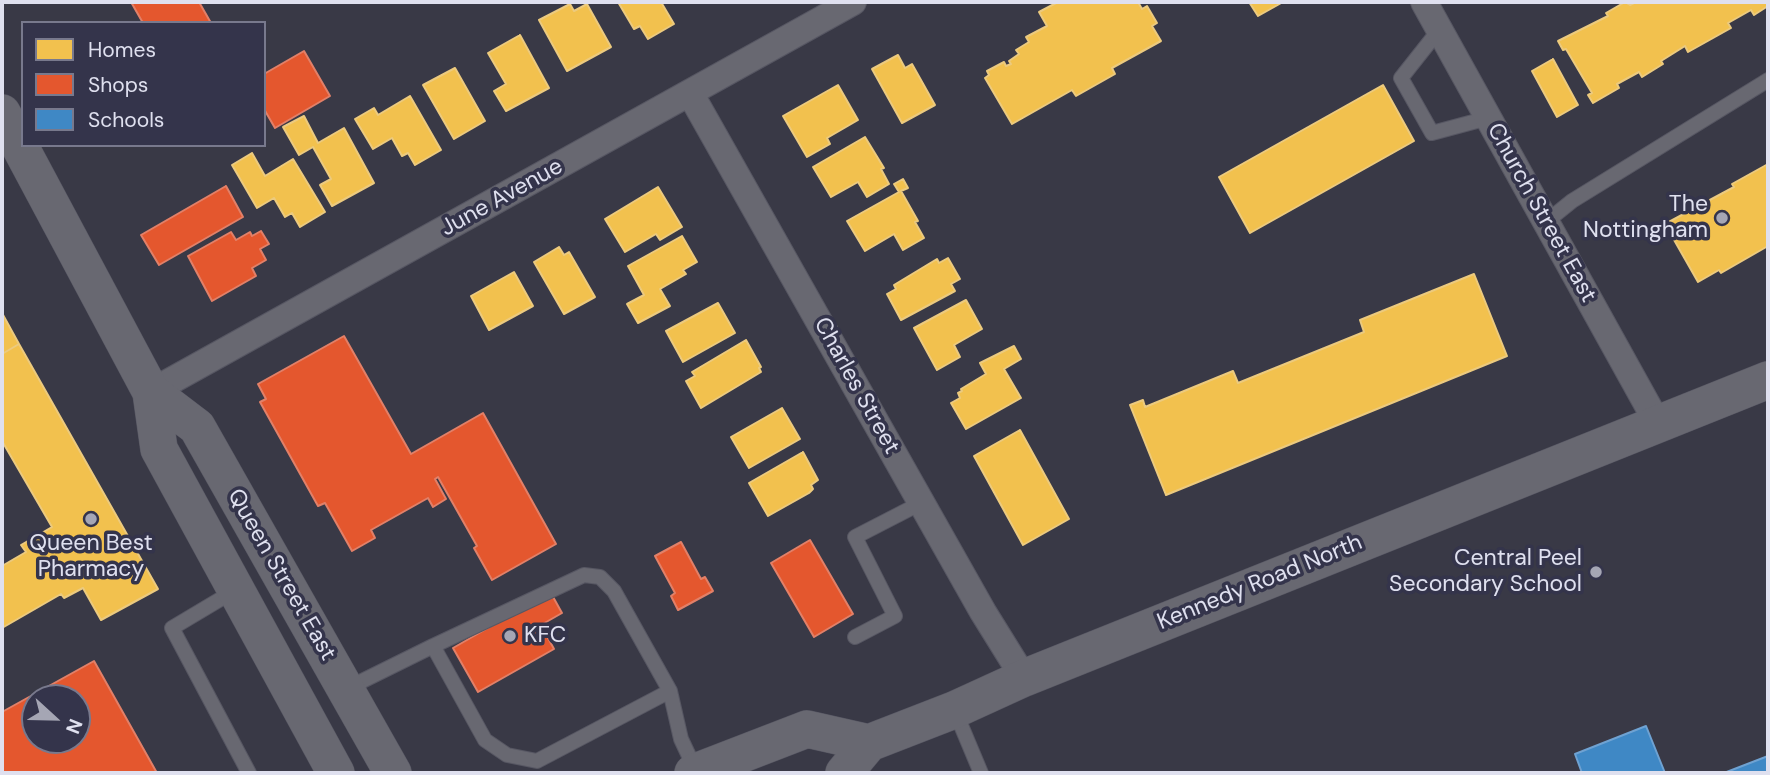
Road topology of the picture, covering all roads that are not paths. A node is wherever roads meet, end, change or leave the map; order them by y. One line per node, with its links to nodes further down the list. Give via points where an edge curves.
1 (853, 2): 5 (street, June Avenue)
2 (1424, 2): 3 (street, Church Street East)
3 (1439, 30): 7 (street, Church Street East); 7 (lane, via 1401,78 1413,100 1432,132)
4 (1768, 80): 8 (lane, via 1572,201)
5 (690, 93): 10 (street, June Avenue); 12 (street, Charles Street)
6 (2, 113): 10 (main road, Queen Street East)
7 (1488, 118): 8 (street, Church Street East)
8 (1546, 222): 11 (street, Church Street East)
9 (1768, 380): 11 (main road, Kennedy Road North)
10 (151, 393): 13 (main road, Queen Street East, via 159,449); 17 (main road, Queen Street East, via 197,427)
11 (1658, 424): 16 (main road, Kennedy Road North)
12 (921, 503): 14 (lane, via 855,537 895,616); 16 (street, Charles Street)
13 (236, 590): 21 (lane, via 172,628); 22 (main road, Queen Street East)
14 (855, 637)
15 (433, 646): 17 (lane); 18 (lane, via 485,740 507,755 537,761); 18 (lane, via 584,575 600,577 614,591)
16 (1024, 678): 19 (main road, Kennedy Road North)
17 (346, 689): 23 (main road, Queen Street East)
18 (670, 691): 24 (lane)
19 (954, 710): 20 (main road, Kennedy Road North); 26 (lane)
20 (869, 743): 24 (main road, via 807,729); 25 (main road)
21 (249, 773)
22 (336, 773)
23 (393, 773)
24 (695, 773)
25 (845, 773)
26 (981, 773)

